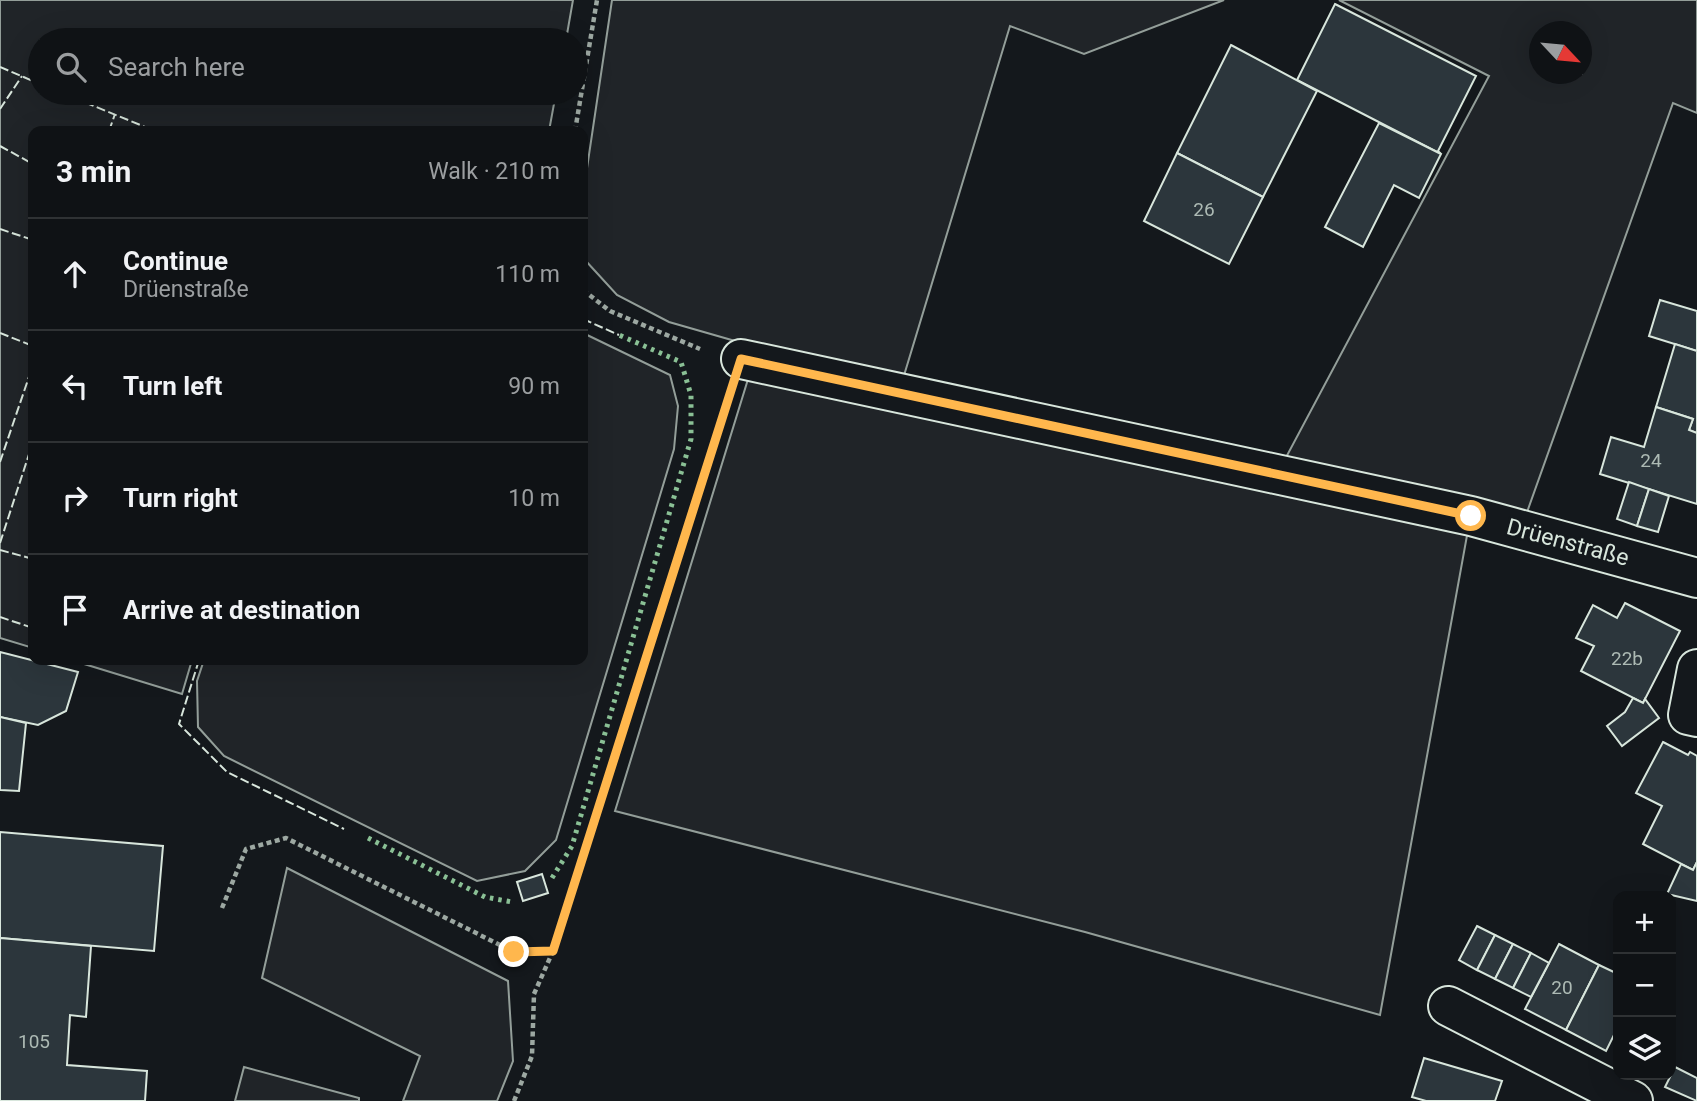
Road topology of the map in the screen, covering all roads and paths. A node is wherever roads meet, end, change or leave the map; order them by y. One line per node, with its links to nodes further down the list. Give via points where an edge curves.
1 (597, 0): 2 (path)
2 (588, 54)
3 (579, 105): 4 (path)
4 (576, 126)
5 (588, 294): 6 (path, via 610,311)
6 (700, 349)
7 (741, 359): 8 (street, Drüenstraße, via 1471,516); 12 (path)
8 (1697, 578)
9 (1697, 669): 10 (street, via 1688,715)
10 (1697, 718)
11 (222, 908): 12 (path, via 246,849 286,838 514,952)
12 (553, 951): 14 (path, via 534,994 532,1056)
13 (1448, 1006): 15 (street)
14 (514, 1101)
15 (1633, 1101)

